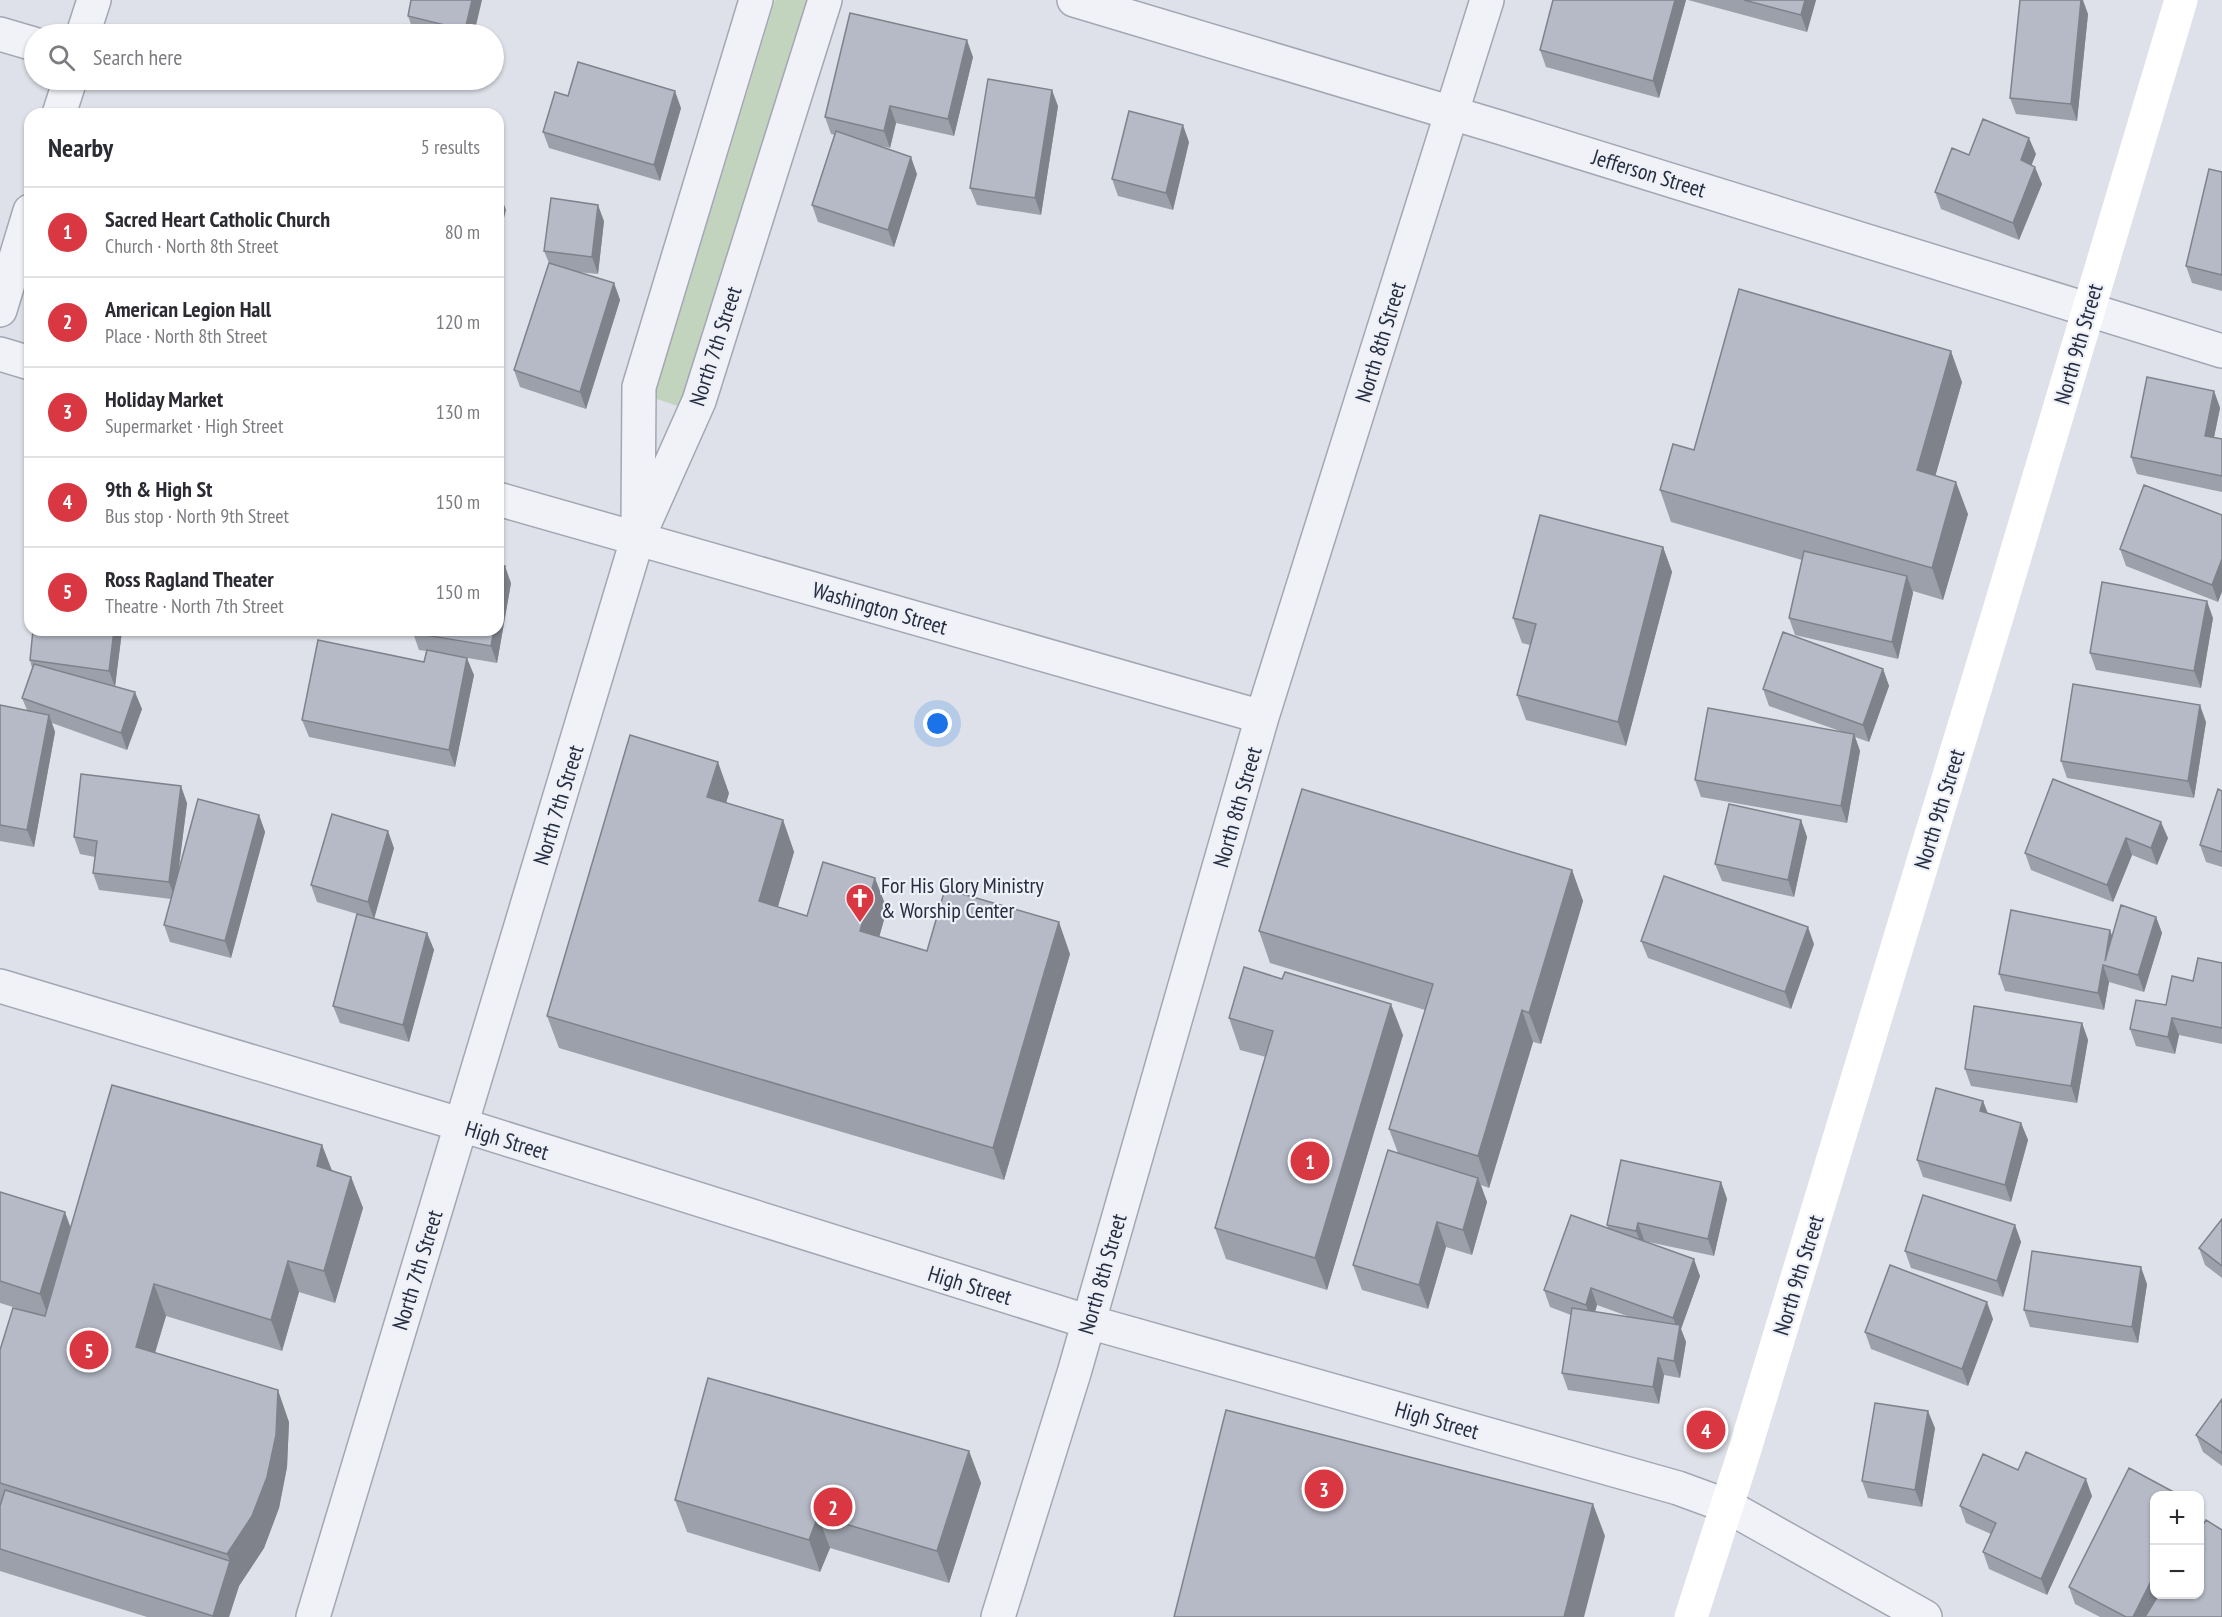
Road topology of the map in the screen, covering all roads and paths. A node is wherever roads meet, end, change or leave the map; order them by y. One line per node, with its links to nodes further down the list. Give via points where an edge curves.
1 (94, 0): 7 (street)
2 (756, 0): 20 (street, via 639,387)
3 (825, 0): 20 (street, North 7th Street, via 699,401)
4 (1074, 0): 12 (street, Jefferson Street)
5 (1487, 0): 12 (street, North 8th Street)
6 (2181, 0): 14 (main road, North 9th Street)
7 (86, 24)
8 (0, 33): 9 (street)
9 (24, 41)
10 (67, 90): 11 (street)
11 (61, 108)
12 (1452, 113): 14 (street, Jefferson Street); 21 (street, North 8th Street)
13 (24, 231): 15 (street)
14 (2088, 308): 16 (street, Jefferson Street); 25 (main road, North 9th Street)
15 (0, 310)
16 (2222, 351)
17 (0, 354): 18 (street)
18 (24, 361)
19 (504, 501): 20 (street, Washington Street)
20 (638, 540): 21 (street, Washington Street); 23 (street, North 7th Street)
21 (1262, 717): 24 (street, North 8th Street)
22 (0, 986): 23 (street, High Street)
23 (461, 1125): 24 (street, High Street); 26 (street, North 7th Street)
24 (1089, 1322): 25 (street, High Street, via 1666,1485); 27 (street, North 8th Street)
25 (1727, 1506): 28 (main road, North 9th Street); 29 (street, High Street)
26 (313, 1617)
27 (998, 1617)
28 (1691, 1617)
29 (1925, 1617)

